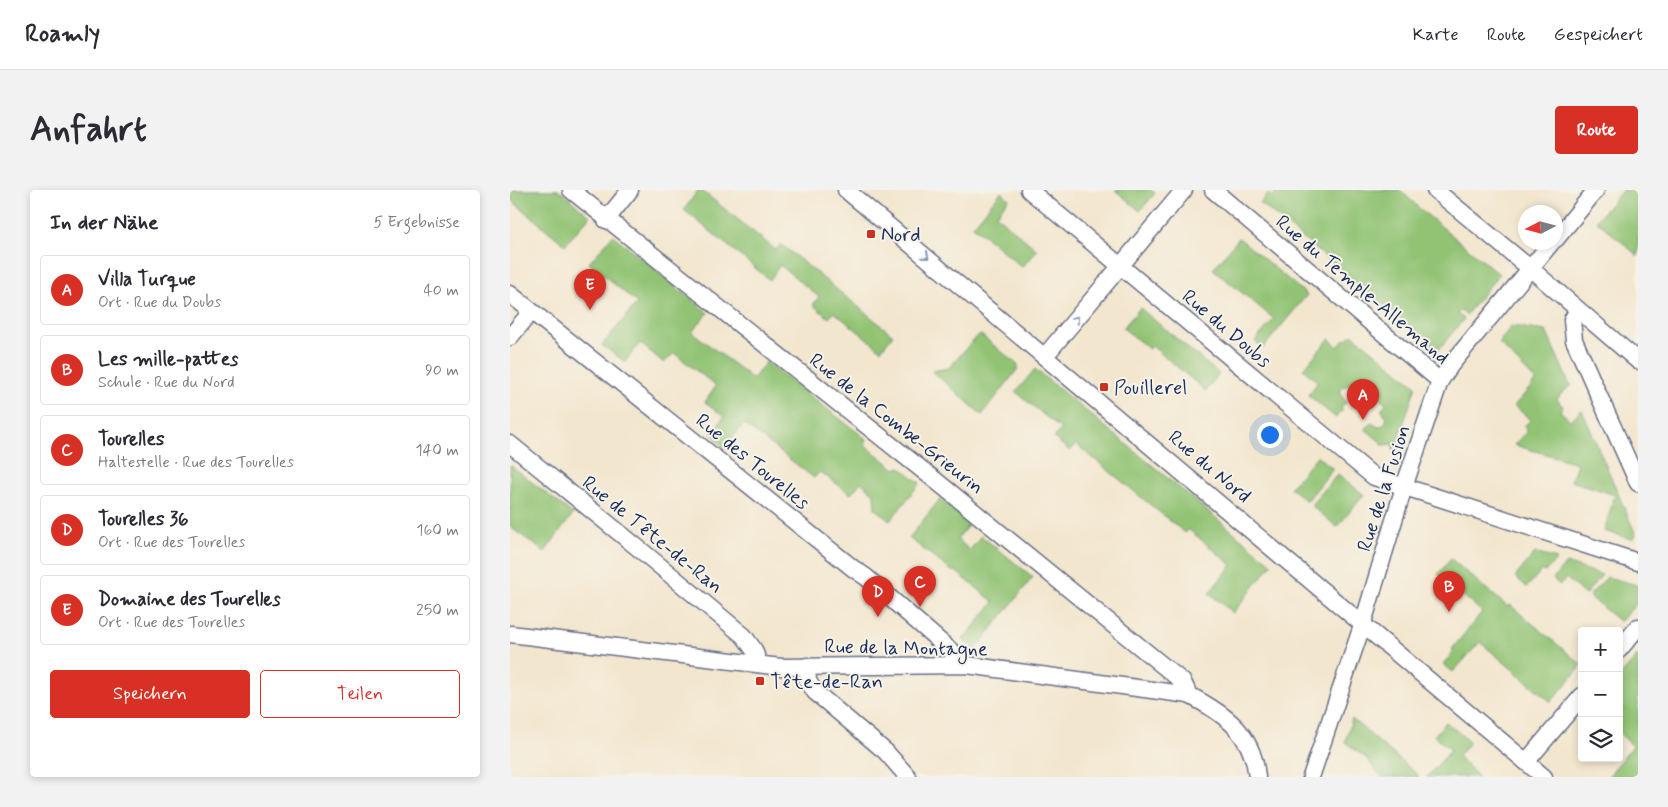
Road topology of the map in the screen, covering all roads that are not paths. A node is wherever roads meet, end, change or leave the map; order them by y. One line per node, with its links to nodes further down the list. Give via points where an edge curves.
1 (571, 190): 9 (street, Rue de la Combe-Grieurin)
2 (630, 190): 9 (street)
3 (846, 190): 18 (street, Rue du Nord, one-way to 18)
4 (1029, 190): 12 (street, Rue du Doubs)
5 (1184, 190): 12 (street)
6 (1213, 190): 20 (street, Rue du Temple-Allemand)
7 (1435, 190): 13 (street)
8 (1596, 190): 10 (street)
9 (606, 220): 32 (street, Rue de la Combe-Grieurin, via 1034,559 1183,682)
10 (1563, 230)
11 (1546, 250): 13 (street, Rue de la Fusion)
12 (1120, 266): 18 (street, one-way to 12); 23 (street, Rue du Doubs, via 1374,477)
13 (1531, 269): 15 (street); 20 (street, Rue de la Fusion)
14 (510, 294): 16 (street, Rue des Tourelles)
15 (1578, 310): 19 (street); 22 (street, via 1572,320 1574,340)
16 (531, 312): 17 (street); 30 (street, Rue des Tourelles, via 866,576)
17 (510, 337)
18 (1045, 356): 25 (street, Rue du Nord)
19 (1638, 361)
20 (1440, 381): 23 (street, Rue de la Fusion)
21 (510, 444): 29 (street, Rue de Tête-de-Ran, via 744,636)
22 (1638, 483)
23 (1404, 487): 24 (street, Rue du Doubs); 25 (street, Rue de la Fusion)
24 (1638, 562)
25 (1363, 623): 34 (street, Rue du Nord); 37 (street, Rue de la Fusion)
26 (1638, 627): 28 (street)
27 (510, 634): 29 (street, Rue de la Montagne)
28 (1623, 645)
29 (759, 664): 31 (street, Rue de la Montagne)
30 (967, 665): 31 (street, Rue de la Montagne); 32 (street, Rue de la Montagne)
31 (807, 666): 35 (street, via 808,682 815,692 886,752)
32 (1189, 695): 36 (street, Rue de la Montagne, via 1215,708 1233,723 1251,750)
33 (1578, 701): 34 (street)
34 (1526, 762): 38 (street, Rue du Nord)
35 (908, 777)
36 (1257, 777)
37 (1311, 777)
38 (1544, 777)

